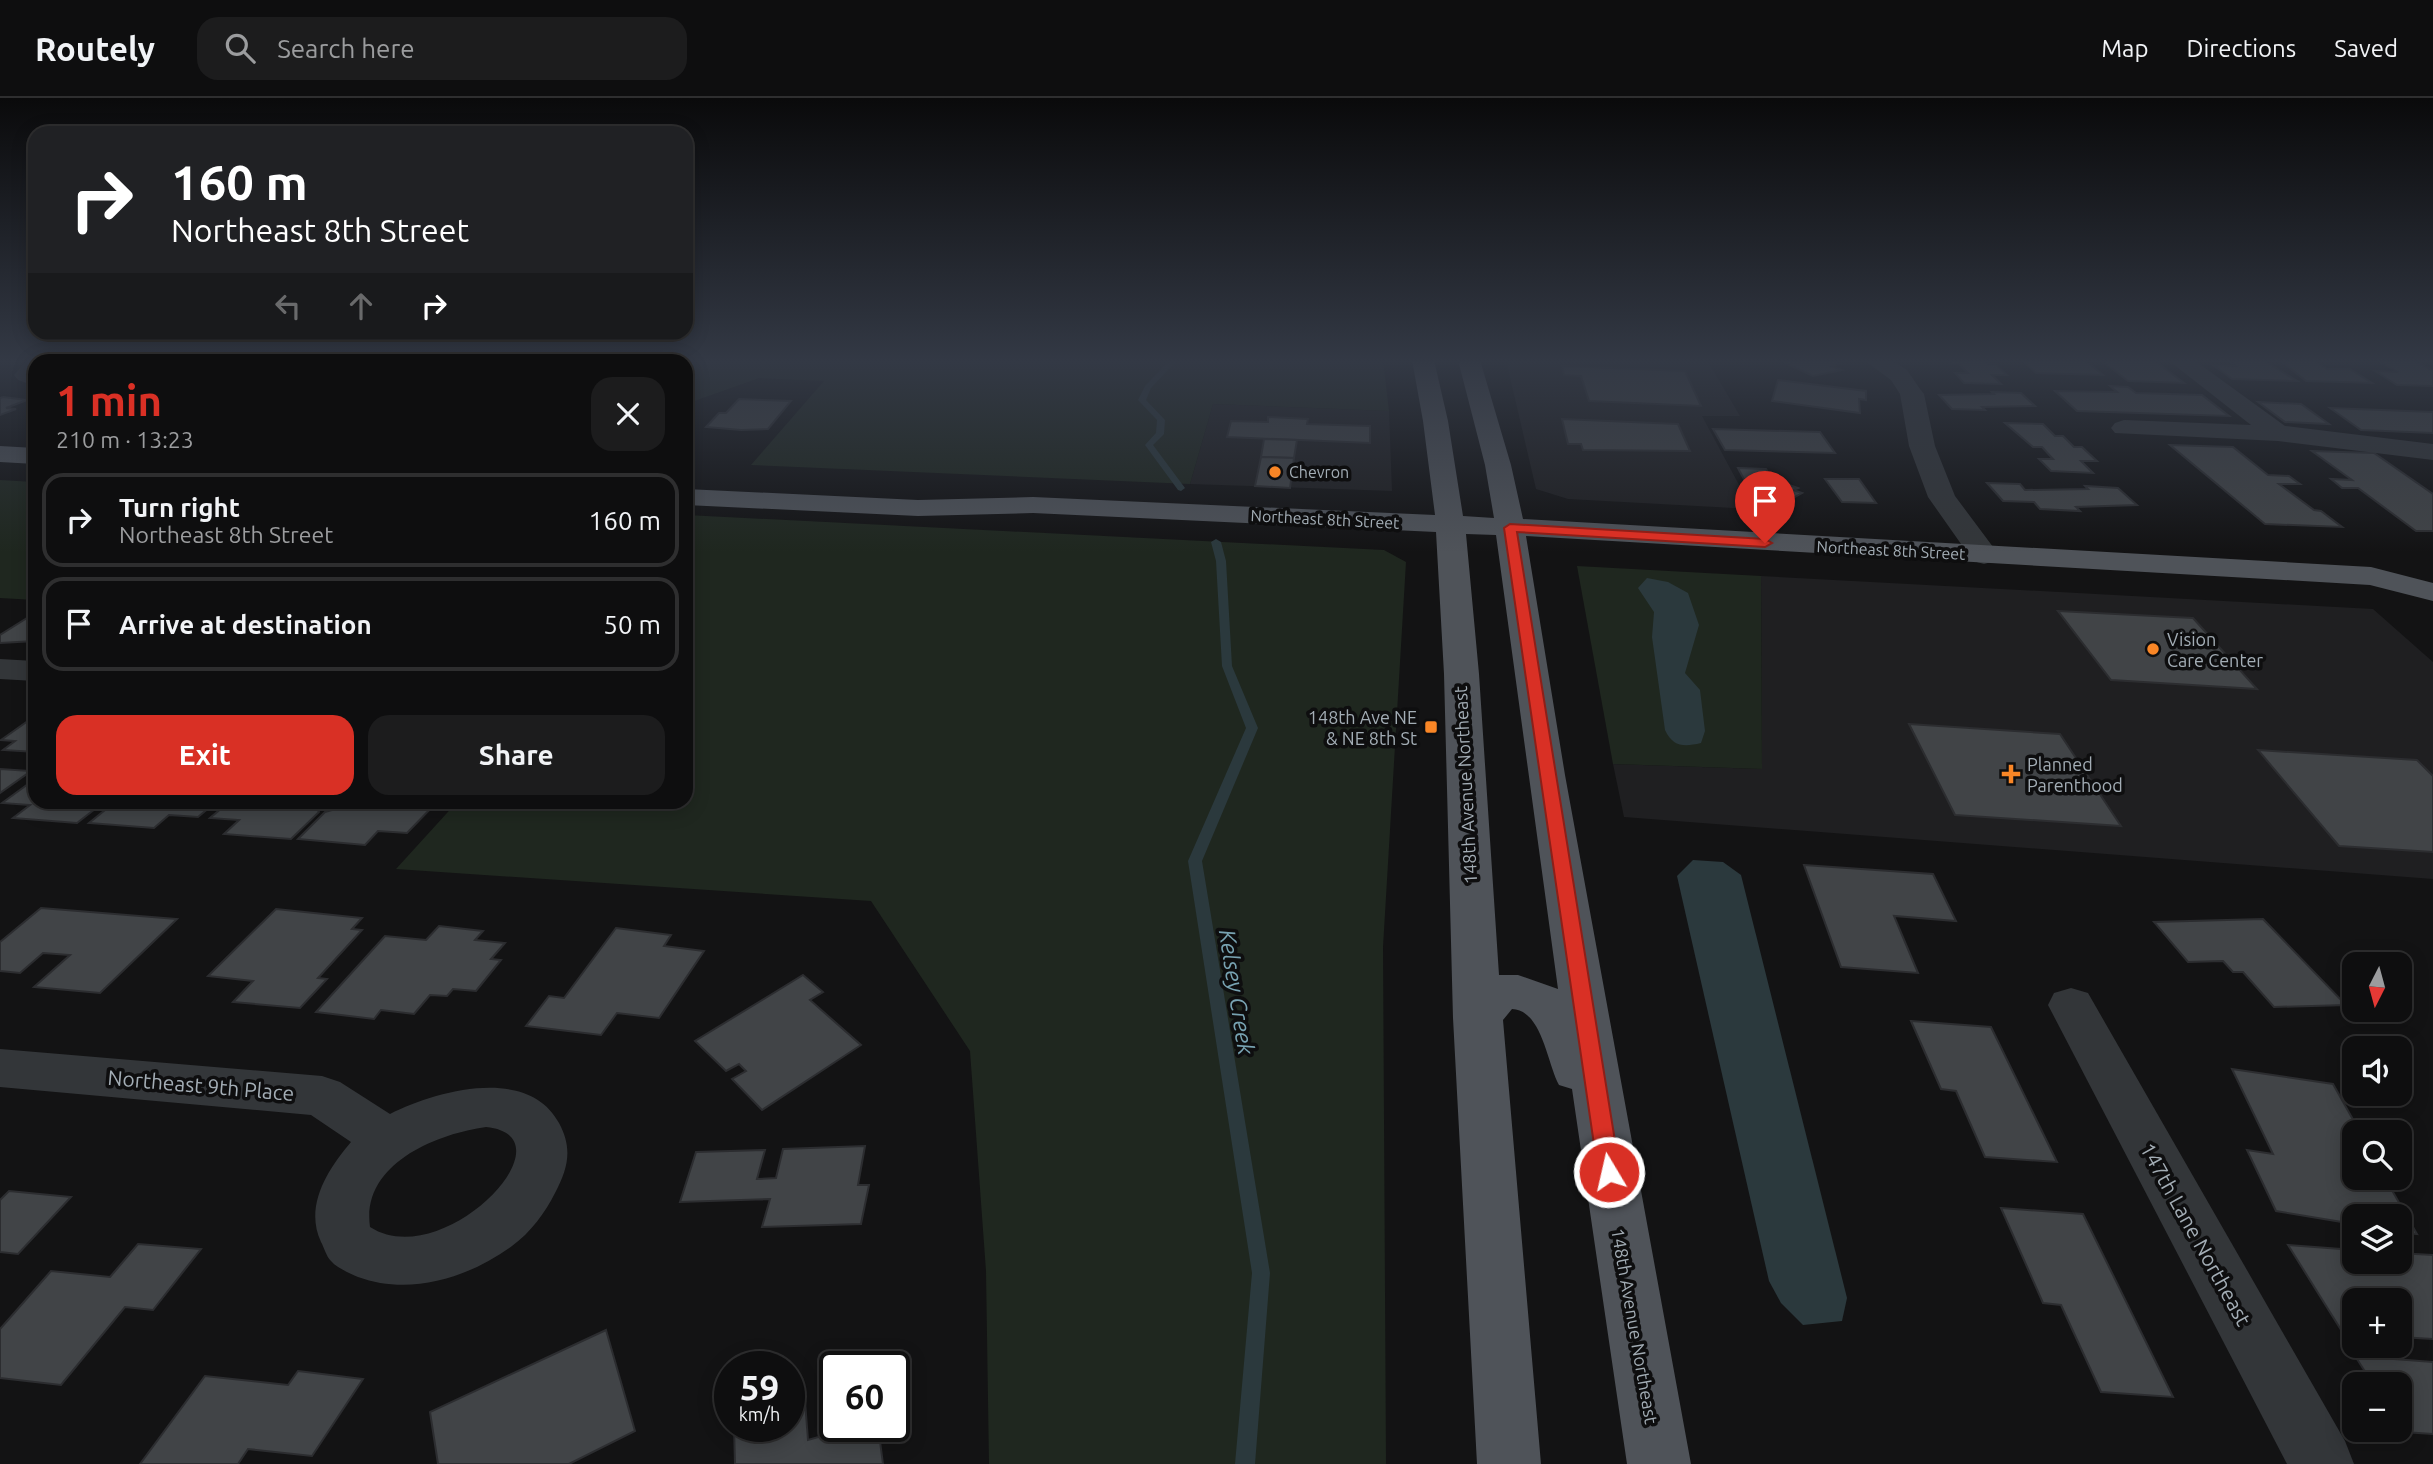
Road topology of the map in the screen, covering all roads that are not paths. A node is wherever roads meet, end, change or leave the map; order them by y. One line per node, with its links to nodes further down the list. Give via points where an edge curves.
1 (1436, 424): 13 (main road, 148th Avenue Northeast)
2 (1487, 424): 14 (main road, 148th Avenue Northeast)
3 (1918, 424): 15 (street, via 1942,497)
4 (2265, 424): 6 (street)
5 (2124, 428): 6 (street)
6 (2278, 433): 8 (street)
7 (0, 454): 9 (main road)
8 (2429, 455)
9 (28, 456)
10 (693, 478): 12 (main road, Northeast 8th Street, via 926,489)
11 (693, 497): 12 (main road, Northeast 8th Street, via 918,508)
12 (1033, 505): 13 (main road, Northeast 8th Street)
13 (1449, 525): 14 (main road, Northeast 8th Street); 22 (main road, 148th Avenue Northeast)
14 (1510, 528): 15 (main road, Northeast 8th Street); 25 (main road, 148th Avenue Northeast)
15 (1984, 555): 17 (main road, Northeast 8th Street)
16 (2433, 568): 17 (main road, Northeast 8th Street, via 2405,567)
17 (2371, 576): 18 (main road, Northeast 8th Street)
18 (2433, 592)
19 (0, 669): 20 (street)
20 (28, 671)
21 (2071, 1005): 28 (street, 147th Lane Northeast)
22 (1477, 1018): 25 (main road, via 1500,992 1520,990 1550,1006 1572,1056); 26 (main road, 148th Avenue Northeast)
23 (0, 1068): 24 (street, Northeast 9th Place, via 322,1096)
24 (389, 1140)
25 (1618, 1225): 27 (main road, 148th Avenue Northeast)
26 (1509, 1464)
27 (1659, 1464)
28 (2322, 1464)

